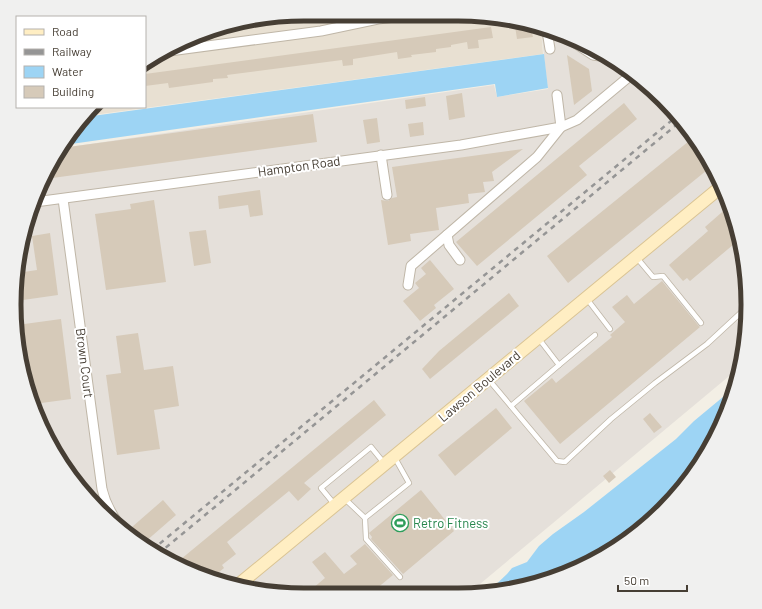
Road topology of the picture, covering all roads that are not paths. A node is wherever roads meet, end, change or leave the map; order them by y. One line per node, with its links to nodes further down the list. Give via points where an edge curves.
1 (368, 21): 3 (street)
2 (548, 36): 4 (street)
3 (180, 49)
4 (550, 49)
5 (627, 78): 7 (street, via 577,120)
6 (557, 95): 7 (street)
7 (562, 127): 8 (street, Hampton Road, via 460,145); 13 (street, via 537,157)
8 (381, 155): 10 (street); 11 (street, Hampton Road)
9 (717, 190): 14 (main road, Lawson Boulevard)
10 (387, 195)
11 (64, 198): 12 (street, Hampton Road); 28 (street, Brown Court, via 102,489)
12 (41, 201)
13 (447, 235): 15 (street); 16 (street, via 411,266)
14 (636, 257): 17 (main road, Lawson Boulevard); 19 (lane, via 653,277 662,276)
15 (460, 260)
16 (408, 285)
17 (586, 298): 20 (lane); 22 (main road, Lawson Boulevard)
18 (741, 313): 25 (lane, via 707,344 611,419 565,462 557,461)
19 (701, 323)
20 (610, 329)
21 (595, 336): 23 (lane)
22 (538, 338): 23 (lane); 24 (main road, Lawson Boulevard)
23 (559, 365): 25 (lane)
24 (488, 379): 25 (lane); 26 (main road, Lawson Boulevard)
25 (511, 406)
26 (390, 460): 27 (main road, Lawson Boulevard); 27 (lane, via 372,447 321,488); 29 (lane, via 409,483)
27 (340, 502): 29 (lane); 31 (main road, Lawson Boulevard)
28 (110, 510)
29 (366, 518): 30 (lane, via 366,539)
30 (400, 577)
31 (243, 581)

